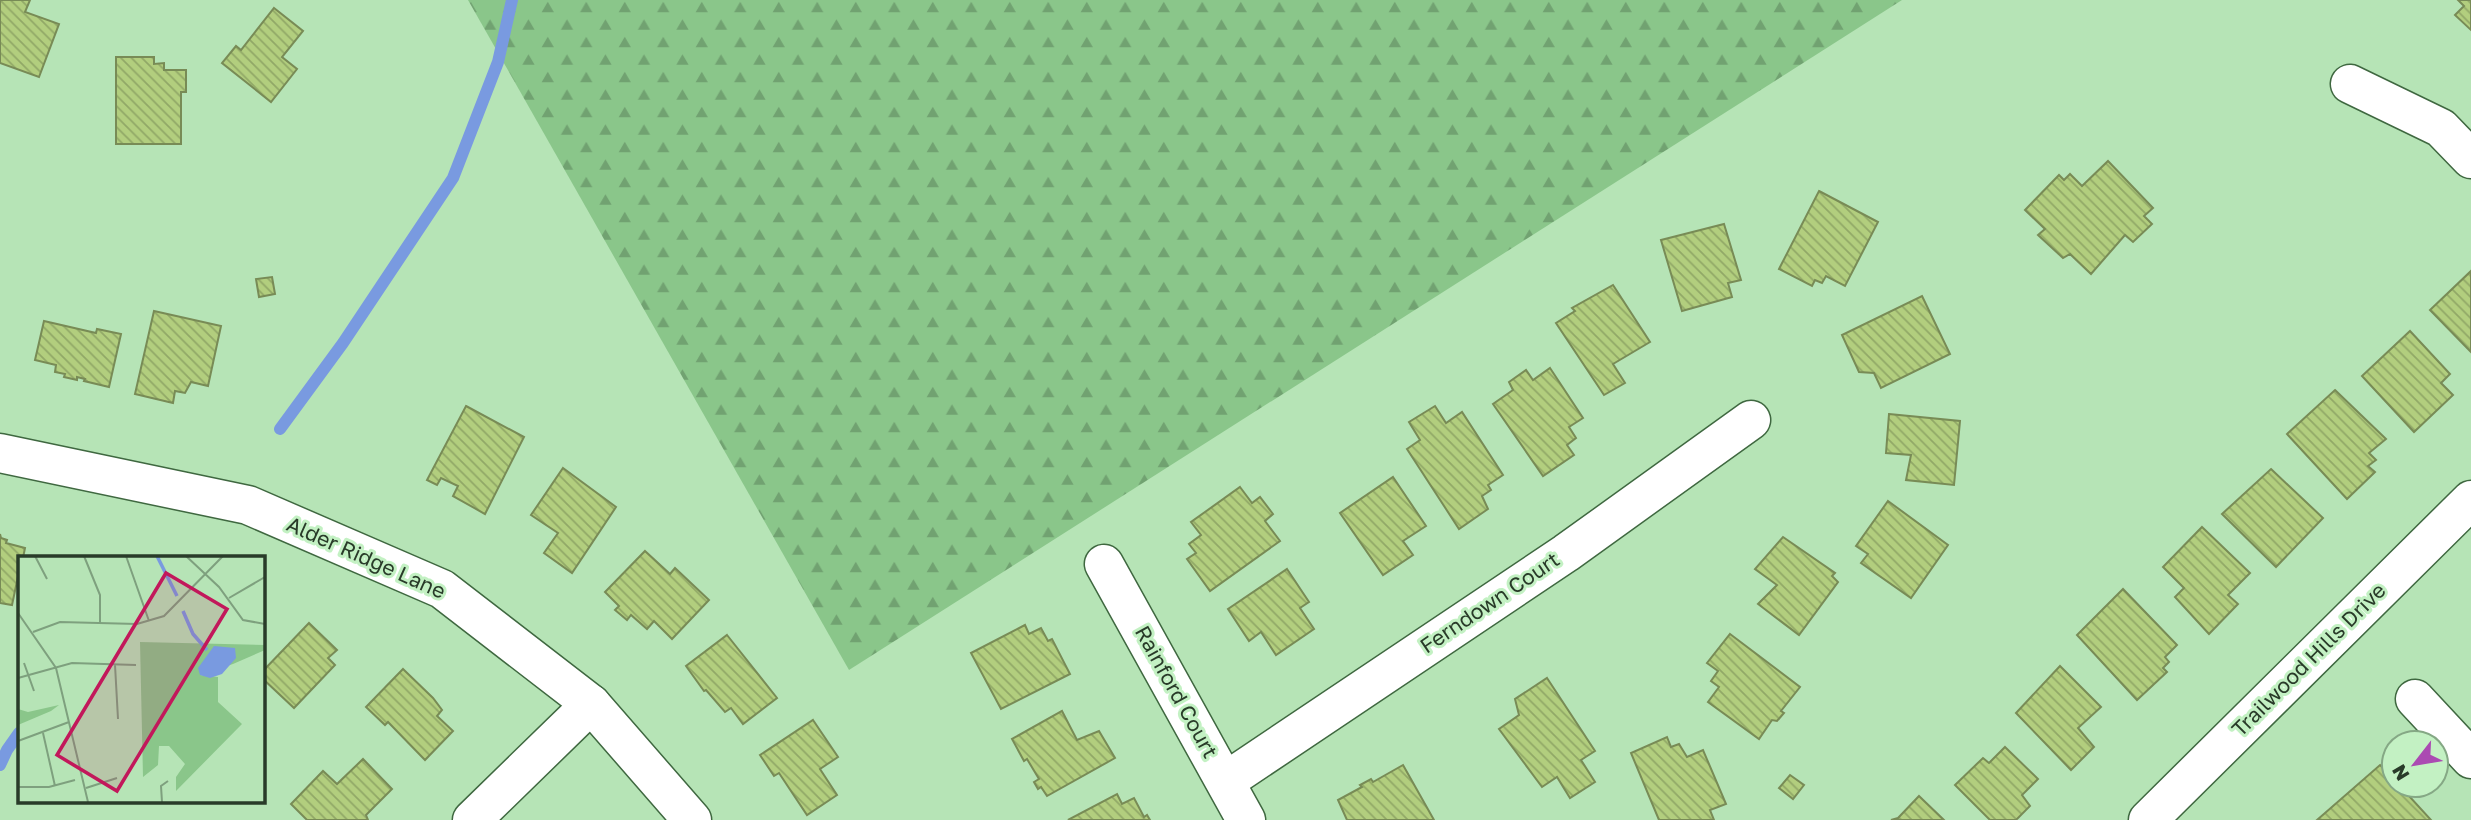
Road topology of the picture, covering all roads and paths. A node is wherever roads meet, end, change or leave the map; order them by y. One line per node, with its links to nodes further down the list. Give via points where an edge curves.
1 (2350, 84): 2 (street, via 2441,128)
2 (2471, 159)
3 (1751, 420): 10 (street, Ferndown Court, via 1566,553)
4 (0, 453): 8 (street, Alder Ridge Lane, via 248,505 442,589)
5 (2471, 500): 14 (street, Trailwood Hills Drive)
6 (1104, 564): 10 (street, Rainford Court)
7 (2416, 699): 9 (street)
8 (591, 704): 11 (street); 12 (street, Alder Ridge Lane)
9 (2471, 758)
10 (1226, 781): 13 (street, Rainford Court)
11 (472, 820)
12 (692, 820)
13 (1246, 820)
14 (2148, 820)

